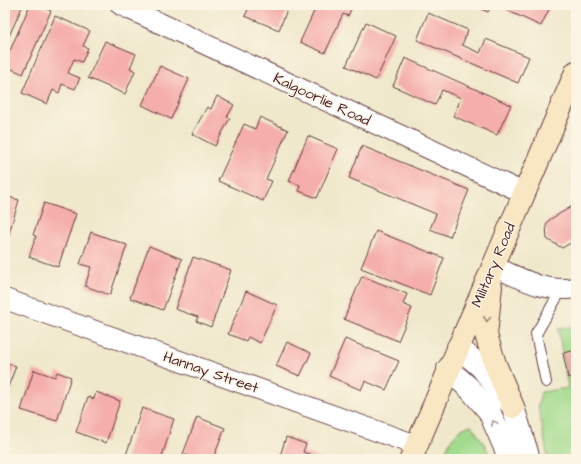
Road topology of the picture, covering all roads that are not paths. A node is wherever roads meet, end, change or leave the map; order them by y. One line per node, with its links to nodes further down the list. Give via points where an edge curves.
1 (121, 5): 3 (street, Kalgoorlie Road)
2 (576, 72): 3 (main road, Military Road)
3 (524, 193): 4 (main road, Military Road)
4 (492, 266): 5 (street, via 545,288); 7 (main road, Military Road); 10 (main road, one-way to 10, via 486,335)
5 (568, 289): 9 (lane, via 536,334)
6 (5, 299): 11 (street, Hannay Street)
7 (458, 347): 8 (main road, Military Road); 10 (street, via 481,367)
8 (448, 369): 11 (main road, Military Road); 12 (street, one-way to 8, via 489,411)
9 (546, 382)
10 (513, 407): 13 (street)
11 (414, 452)
12 (510, 459)
13 (529, 459)

